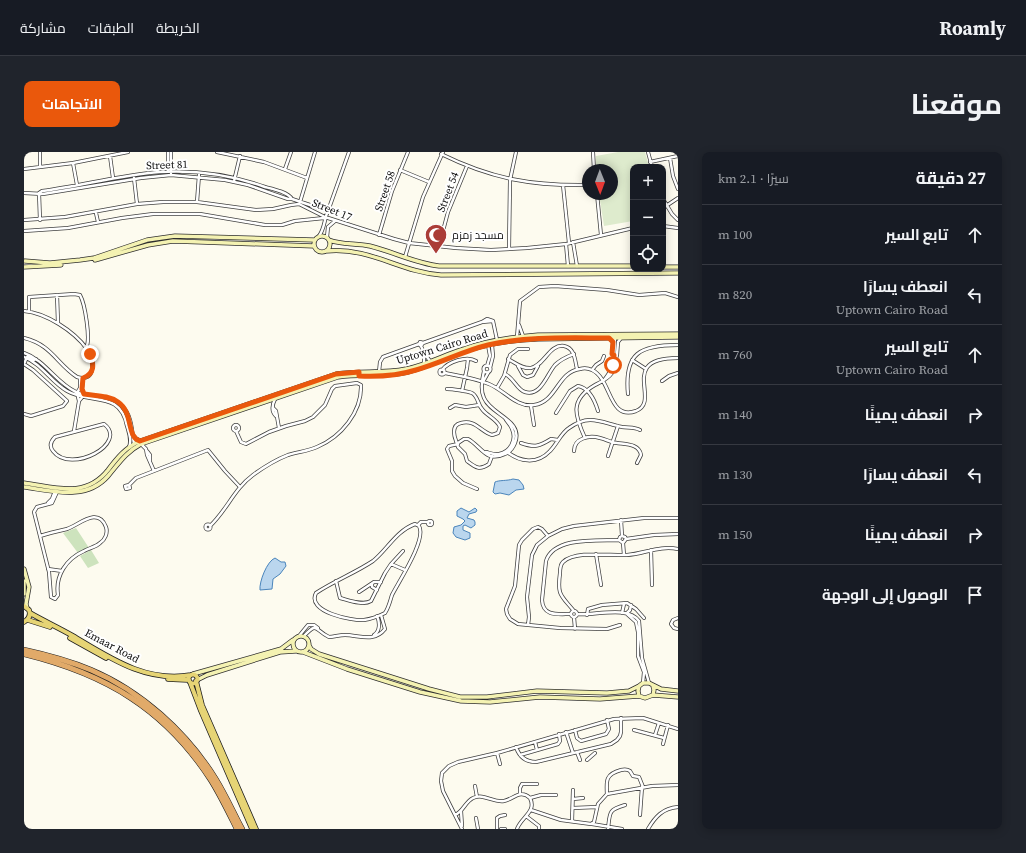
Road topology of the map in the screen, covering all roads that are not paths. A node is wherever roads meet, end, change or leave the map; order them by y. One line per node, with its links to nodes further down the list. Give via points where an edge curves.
1 (40, 152): 22 (street)
2 (128, 152): 14 (street)
3 (168, 152): 26 (street)
4 (171, 152): 26 (street)
5 (217, 152): 15 (street)
6 (291, 152): 24 (street)
7 (315, 152): 33 (street)
8 (349, 152): 52 (street)
9 (408, 152): 25 (street, Street 58)
10 (516, 152): 34 (street)
11 (593, 152): 20 (street)
12 (442, 153): 21 (street); 36 (street)
13 (648, 153): 18 (street)
14 (110, 156): 19 (street); 31 (street)
15 (240, 156): 24 (street); 32 (street)
16 (678, 156): 17 (street)
17 (670, 158): 18 (street); 29 (street)
18 (650, 162)
19 (73, 163): 22 (street); 39 (street)
20 (594, 164)
21 (467, 166): 34 (street); 73 (street, Street 54, via 450,207)
22 (40, 168): 23 (street)
23 (24, 169)
24 (285, 169): 33 (street)
25 (400, 170): 36 (street); 64 (street, Street 58)
26 (170, 173): 27 (street, Street 81); 30 (street, Street 81)
27 (199, 175): 32 (street, Street 81); 35 (street, Street 81); 48 (street)
28 (678, 175): 29 (street)
29 (673, 176): 41 (street)
30 (134, 177): 31 (street, Street 81); 37 (street, Street 81); 50 (street)
31 (113, 178): 37 (street, Street 81)
32 (235, 178): 35 (street); 45 (street, Street 81, via 277,191)
33 (306, 178): 49 (street)
34 (510, 180): 40 (street); 74 (street)
35 (234, 181): 45 (street, Street 81)
36 (429, 182): 70 (street)
37 (93, 184): 39 (street, Street 81); 42 (street, Street 81)
38 (582, 184): 40 (street)
39 (77, 185): 42 (street, Street 81)
40 (563, 185): 71 (street)
41 (678, 189)
42 (39, 193): 43 (street, Street 81); 56 (street)
43 (24, 194)
44 (678, 198): 51 (street)
45 (292, 199): 49 (street, Street 81)
46 (598, 200): 65 (street)
47 (664, 200): 51 (street)
48 (197, 202): 49 (street, Street 17, via 256,210); 50 (street, Street 17)
49 (299, 203): 52 (street, Street 81); 54 (street, Street 17)
50 (138, 204): 53 (street, Street 17)
51 (667, 206): 57 (street)
52 (328, 211): 54 (street)
53 (96, 213): 56 (street, Street 17); 59 (street)
54 (325, 218): 58 (street, Street 17); 59 (street, via 270,225 200,214 168,213); 66 (street)
55 (24, 220): 56 (street, Street 17)
56 (40, 220)
57 (678, 220)
58 (336, 221): 64 (street, Street 17); 67 (street, via 328,227)
59 (98, 222): 63 (street, via 62,229)
60 (666, 226): 61 (street)
61 (678, 228)
62 (630, 229): 65 (street, Street 17)
63 (24, 232)
64 (379, 235): 70 (street, Street 17)
65 (602, 235): 69 (street, Street 17)
66 (319, 236): 67 (street); 68 (street)
67 (328, 238): 75 (street, via 330,246); 77 (street, via 336,242 370,246)
68 (314, 240): 72 (street); 78 (street, via 175,236 147,240 94,258)
69 (573, 242): 71 (street, Street 17); 80 (street)
70 (409, 243): 73 (street, Street 17); 77 (street)
71 (568, 244): 74 (street, Street 17); 79 (street)
72 (314, 246): 75 (street, via 320,252); 78 (street, via 173,241 86,262)
73 (439, 246): 74 (street, Street 17)
74 (509, 249)
75 (327, 250): 84 (street, via 362,253 415,271 441,275)
76 (24, 257): 78 (street)
77 (405, 258): 79 (street, via 444,267)
78 (24, 264)
79 (568, 266): 80 (street)
80 (577, 266): 81 (street)
81 (630, 266)
82 (666, 267): 83 (street)
83 (678, 267)
84 (678, 273)
85 (57, 295): 88 (street, via 29,297); 89 (street); 105 (street, via 78,294 82,298 88,333)
86 (678, 297): 90 (street, via 661,293 639,295 544,286 520,301)
87 (24, 311): 88 (street)
88 (29, 311): 89 (street)
89 (58, 323): 105 (street)
90 (519, 325): 93 (street); 94 (street)
91 (657, 334): 92 (street, Uptown Cairo Road); 93 (street, Uptown Cairo Road); 99 (street)
92 (678, 335): 99 (street, Uptown Cairo Road, via 668,338)
93 (523, 336): 94 (street, Uptown Cairo Road)
94 (517, 337): 100 (street, Uptown Cairo Road)
95 (24, 338): 137 (street, via 46,347 72,373)
96 (609, 338): 97 (street, Uptown Cairo Road); 101 (street); 103 (street, Uptown Cairo Road, via 518,340)
97 (615, 338): 98 (street, Uptown Cairo Road); 101 (street)
98 (621, 338): 99 (street, Uptown Cairo Road); 101 (street)
99 (642, 338)
100 (497, 340): 102 (street, via 493,321 487,319); 103 (street); 117 (street, Uptown Cairo Road)
101 (615, 343): 138 (street, via 612,367)
102 (421, 344): 108 (street); 130 (street, via 383,358)
103 (490, 345): 123 (street, via 490,356); 124 (street, via 493,356); 127 (street, Uptown Cairo Road, via 454,355)
104 (678, 345): 116 (street, via 652,347)
105 (86, 348): 137 (street, via 92,359 93,368 90,374)
106 (528, 349): 115 (street, via 516,350)
107 (24, 353): 113 (street)
108 (424, 353): 117 (street); 120 (street)
109 (574, 354): 121 (street, via 568,347 559,346); 125 (street); 135 (street, via 558,362 539,389 534,392 522,391)
110 (604, 356): 128 (street)
111 (27, 358): 113 (street); 119 (street); 148 (street, via 60,386)
112 (678, 358): 126 (street, via 658,361)
113 (36, 359): 148 (street, via 61,383)
114 (468, 359): 118 (street); 136 (street); 136 (street, via 448,364 440,372 443,375 445,373)
115 (508, 359): 122 (street); 135 (street)
116 (632, 360): 126 (street); 149 (street, via 627,371)
117 (430, 361): 120 (street, Uptown Cairo Road); 127 (street)
118 (476, 361)
119 (25, 364): 161 (street, via 67,402 63,406 32,416)
120 (424, 364): 130 (street, Uptown Cairo Road)
121 (539, 364): 122 (street, via 529,368); 122 (street, via 530,377 524,375)
122 (518, 365)
123 (486, 366): 124 (street); 129 (street)
124 (490, 368): 131 (street)
125 (577, 369): 128 (street); 155 (street, via 565,376 547,400)
126 (646, 369): 138 (street, via 643,380 645,400 642,407 635,411 625,412 615,406)
127 (417, 370): 134 (street, Uptown Cairo Road, via 389,376)
128 (592, 370): 138 (street)
129 (484, 371): 131 (street); 139 (street)
130 (380, 373): 134 (street, Uptown Cairo Road)
131 (488, 373): 139 (street)
132 (678, 373): 140 (street)
133 (336, 374): 134 (street, Uptown Cairo Road); 141 (street, via 317,382); 142 (street, Uptown Cairo Road)
134 (359, 374): 141 (street, Uptown Cairo Road, via 338,377)
135 (505, 374): 143 (street)
136 (466, 377): 139 (street); 146 (street)
137 (81, 378): 148 (street); 150 (street)
138 (604, 381): 147 (street)
139 (483, 382): 143 (street); 185 (street, via 482,393 485,402 513,425 516,436 513,447)
140 (662, 382)
141 (318, 384): 145 (street, Uptown Cairo Road)
142 (303, 385): 145 (street); 156 (street, Uptown Cairo Road)
143 (497, 388): 155 (street, via 518,403)
144 (447, 389): 146 (street)
145 (294, 391): 151 (street, Uptown Cairo Road)
146 (462, 391): 154 (street, via 474,395)
147 (586, 391): 159 (street, via 594,400); 160 (street, via 580,387 572,389); 164 (street, via 576,407)
148 (77, 394): 150 (street); 153 (street)
149 (628, 394)
150 (83, 396): 153 (street); 172 (street, via 107,397 117,401 129,418); 181 (street, via 108,401 122,410 127,422)
151 (275, 398): 152 (street, Uptown Cairo Road); 157 (street)
152 (266, 401): 157 (street); 162 (street, Uptown Cairo Road)
153 (79, 402): 171 (street)
154 (479, 405): 158 (street, via 455,405); 180 (street, via 498,423 499,431 492,435 474,424 460,423 454,430)
155 (531, 406): 166 (street)
156 (236, 407): 162 (street, via 225,413); 163 (street, Uptown Cairo Road)
157 (273, 407): 168 (street)
158 (450, 408)
159 (598, 411)
160 (556, 413)
161 (24, 414)
162 (226, 415): 165 (street, Uptown Cairo Road)
163 (207, 418): 165 (street); 174 (street, Uptown Cairo Road)
164 (578, 423): 167 (street, via 598,420); 173 (street); 175 (street, via 566,430)
165 (199, 425): 174 (street, Uptown Cairo Road)
166 (534, 425)
167 (618, 426): 170 (street); 176 (street)
168 (279, 428): 169 (street, via 246,444 241,442); 195 (street, via 314,416 325,405 335,386 357,383 360,385 356,409 347,425 337,435 319,446 273,462)
169 (236, 430)
170 (640, 430)
171 (76, 431): 171 (street, via 53,439 52,449 60,458 71,460 89,456 106,445 110,438 109,429 104,424)
172 (132, 436): 177 (street); 179 (street)
173 (585, 438): 176 (street, via 596,437); 183 (street, via 576,443)
174 (148, 440): 177 (street, Uptown Cairo Road); 182 (street)
175 (558, 440): 178 (street, via 552,439 537,446); 185 (street, via 547,454 537,460 522,460)
176 (613, 442): 188 (street); 189 (street, via 631,445 640,450 641,458)
177 (140, 443): 179 (street, Uptown Cairo Road); 182 (street); 186 (street, Uptown Cairo Road)
178 (521, 443)
179 (134, 444): 181 (street, Uptown Cairo Road); 186 (street)
180 (458, 444): 184 (street, via 468,439); 187 (street, via 467,462 476,468 487,466); 196 (street, via 447,448 452,472 461,482)
181 (129, 447): 197 (street, Uptown Cairo Road, via 97,480 81,488)
182 (147, 450): 190 (street)
183 (574, 451)
184 (486, 452): 185 (street); 187 (street)
185 (507, 452): 187 (street)
186 (125, 454): 197 (street, Uptown Cairo Road, via 104,480 94,487 75,493)
187 (492, 456)
188 (608, 456)
189 (637, 463)
190 (154, 471): 192 (street, via 136,478); 195 (street, via 208,450)
191 (24, 483): 194 (street, Uptown Cairo Road)
192 (129, 485)
193 (24, 486): 194 (street, Uptown Cairo Road)
194 (38, 487): 197 (street, Uptown Cairo Road)
195 (240, 487): 202 (street)
196 (477, 489)
197 (57, 490): 204 (street, via 46,505 34,510)
198 (678, 518): 199 (street)
199 (621, 520): 205 (street, via 570,526); 206 (street)
200 (428, 522): 201 (street)
201 (418, 525): 218 (street, via 421,532 414,556); 221 (street, via 412,525 393,539 371,562)
202 (210, 526)
203 (678, 534): 207 (street)
204 (40, 536): 217 (street); 219 (street, via 72,527 89,518 98,518 104,523 106,534 102,542 76,555)
205 (548, 536): 246 (street, via 536,546 532,555 527,597); 246 (street, via 542,529 534,528 518,547 515,586 507,612 509,618 515,622)
206 (622, 536): 207 (street); 208 (street)
207 (626, 539): 209 (street)
208 (619, 540): 209 (street); 235 (street, via 578,541 548,555 543,606 552,614)
209 (623, 543): 214 (street)
210 (678, 549): 211 (street, via 666,547)
211 (651, 550): 214 (street); 225 (street)
212 (402, 552): 215 (street)
213 (596, 554): 214 (street); 224 (street); 232 (street, via 578,556 561,564 559,592)
214 (624, 555)
215 (391, 564): 218 (street); 222 (street)
216 (24, 569): 230 (street, via 29,587)
217 (48, 569): 219 (street); 219 (street, via 53,599 58,595 58,580)
218 (405, 570): 238 (street, via 387,611)
219 (62, 571)
220 (24, 581): 228 (street)
221 (336, 581): 226 (street, via 342,598 368,603); 238 (street, via 316,593 314,600 318,606 328,613 359,620)
222 (381, 582): 223 (street); 226 (street)
223 (372, 584): 226 (street); 227 (street)
224 (600, 585)
225 (652, 585)
226 (377, 590)
227 (359, 592)
228 (24, 594)
229 (624, 604): 231 (street); 234 (street); 239 (street, via 606,604 592,608 588,610)
230 (25, 605): 233 (main road)
231 (631, 605): 237 (street); 241 (street)
232 (574, 611): 235 (street); 236 (street)
233 (30, 613): 243 (main road, Emaar Road); 265 (main road, Emaar Road, via 133,669 163,676)
234 (622, 613): 237 (street); 239 (street)
235 (571, 614): 240 (street)
236 (577, 614): 239 (street); 240 (street)
237 (627, 614): 256 (street, via 637,622)
238 (379, 615): 244 (street); 245 (street)
239 (587, 615)
240 (574, 617): 249 (street)
241 (644, 618)
242 (678, 618): 250 (street, via 671,624)
243 (26, 621): 267 (main road, Emaar Road, via 52,627 132,671 154,677)
244 (379, 623): 245 (street); 251 (street)
245 (383, 623): 252 (street)
246 (528, 625): 249 (street)
247 (620, 625): 249 (street, via 607,629)
248 (313, 627): 251 (street, via 331,636 345,634 368,637); 252 (street, via 331,637 345,635 368,638); 253 (street, via 307,626); 254 (street)
249 (575, 629)
250 (678, 629)
251 (378, 630): 252 (street)
252 (383, 632)
253 (299, 636): 254 (street); 255 (street)
254 (305, 637): 257 (street)
255 (293, 640): 259 (street); 265 (street, via 281,649)
256 (639, 642): 269 (street); 270 (street, via 640,662 644,672)
257 (309, 645): 260 (street); 262 (street, via 316,653)
258 (24, 650): 326 (highway, via 93,671 128,691 164,718 202,759)
259 (296, 651): 260 (street); 268 (street, via 280,652 207,675)
260 (303, 652): 263 (street)
261 (24, 654): 325 (highway, via 90,675 125,694 152,713 177,736 198,761)
262 (346, 663): 263 (street); 264 (street)
263 (344, 668): 266 (street)
264 (376, 673): 266 (street); 270 (street, via 435,691 470,697 493,697 537,691 607,693 629,691)
265 (192, 675): 267 (main road, via 189,677); 268 (main road, via 197,676)
266 (374, 678): 274 (street, via 466,702 533,697 600,699)
267 (190, 681): 268 (main road); 327 (main road)
268 (197, 681): 328 (main road, via 202,705)
269 (649, 683): 270 (street); 271 (street)
270 (641, 685): 274 (street)
271 (653, 686): 272 (street); 273 (street)
272 (678, 691): 275 (street)
273 (653, 695): 274 (street, via 645,698); 275 (street)
274 (639, 696)
275 (677, 696)
276 (621, 718): 277 (street); 278 (street, via 643,718); 290 (street, via 621,732 617,740)
277 (607, 720): 281 (street); 281 (street, via 608,733 584,741 578,739)
278 (659, 723): 279 (street); 285 (street)
279 (668, 725): 280 (street); 286 (street)
280 (678, 729)
281 (575, 730): 283 (street)
282 (634, 730): 285 (street)
283 (566, 732): 284 (street); 294 (street)
284 (559, 734): 287 (street); 291 (street, via 559,743)
285 (655, 735): 286 (street)
286 (664, 738): 288 (street)
287 (534, 742): 289 (street); 291 (street)
288 (663, 744)
289 (516, 747): 293 (street); 295 (street)
290 (591, 749): 292 (street); 297 (street, via 596,754)
291 (537, 750): 295 (street)
292 (577, 752): 294 (street); 296 (street)
293 (497, 753): 298 (street); 317 (street, via 451,764 444,770 442,786)
294 (573, 753): 295 (street, via 536,762 527,761)
295 (520, 755)
296 (580, 760)
297 (587, 760)
298 (500, 764)
299 (537, 784): 304 (street, via 522,784)
300 (678, 785): 302 (street)
301 (475, 786): 307 (street)
302 (642, 787): 305 (street); 305 (street, via 639,777 633,776 627,769 614,772 608,777); 319 (street)
303 (573, 790): 310 (street)
304 (520, 794): 307 (street, via 503,801); 308 (street)
305 (608, 794): 312 (street)
306 (556, 795): 308 (street)
307 (477, 797): 316 (street, via 467,803)
308 (530, 798): 315 (street)
309 (583, 798): 310 (street)
310 (573, 799): 314 (street)
311 (625, 805): 324 (street, via 612,810)
312 (596, 806): 314 (street); 323 (street)
313 (678, 807): 337 (street, via 659,814)
314 (573, 808): 322 (street)
315 (531, 810): 320 (street); 322 (street, via 551,818)
316 (461, 811): 317 (street); 329 (street)
317 (455, 815): 329 (street)
318 (505, 815): 331 (street, via 497,817)
319 (640, 815)
320 (526, 816): 334 (street); 335 (street, via 538,825)
321 (476, 818): 330 (street)
322 (572, 822): 323 (street)
323 (592, 824): 324 (street)
324 (608, 828): 336 (street)
325 (237, 829)
326 (242, 829)
327 (252, 829)
328 (256, 829)
329 (462, 829)
330 (478, 829)
331 (497, 829)
332 (501, 829): 333 (street)
333 (505, 829)
334 (517, 829)
335 (539, 829)
336 (622, 829)
337 (648, 829)

